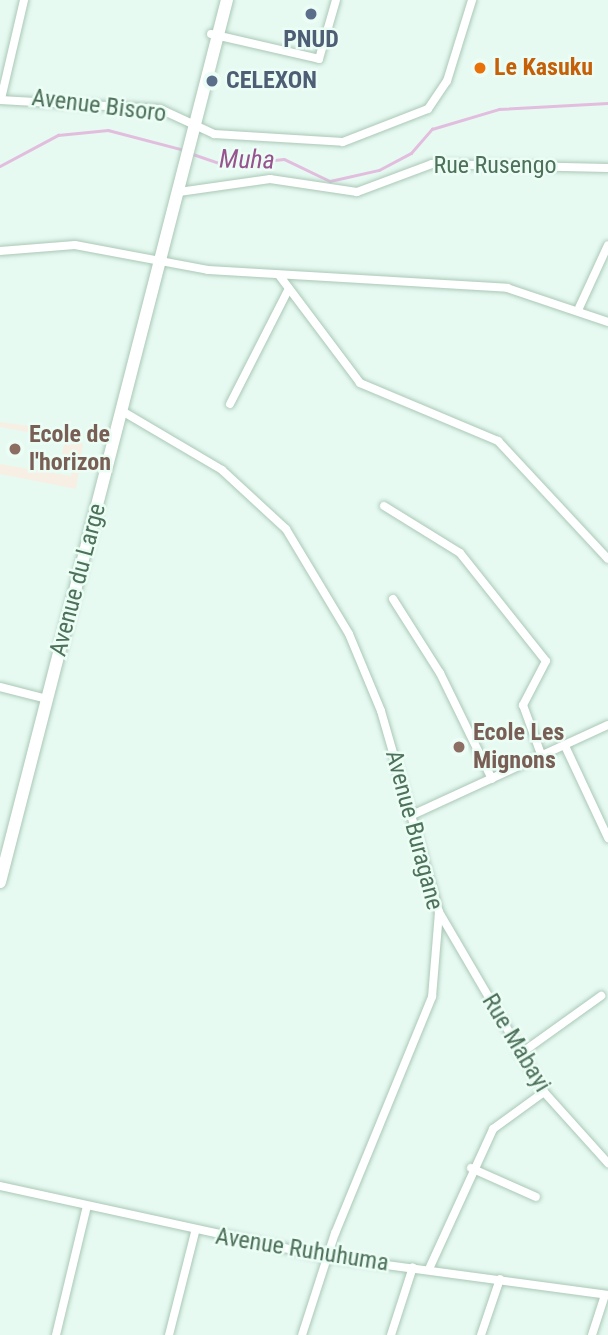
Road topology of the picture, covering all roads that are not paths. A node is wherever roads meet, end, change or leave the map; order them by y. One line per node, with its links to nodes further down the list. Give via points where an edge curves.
1 (24, 0): 7 (street)
2 (219, 0): 6 (main road, Avenue du Large)
3 (227, 0): 6 (main road, Avenue du Large)
4 (336, 0): 6 (street, via 319,59)
5 (472, 0): 8 (street, Avenue Bisoro, via 439,96 412,119 323,144)
6 (215, 35): 8 (main road, Avenue du Large)
7 (1, 99): 8 (street, Avenue Bisoro, via 160,109)
8 (193, 125): 9 (main road, Avenue du Large)
9 (183, 163): 11 (main road, Avenue du Large); 12 (main road, Avenue du Large)
10 (608, 168): 11 (street, Rue Rusengo, via 432,164 357,192 270,179)
11 (179, 192): 12 (main road, Avenue du Large)
12 (165, 237): 15 (main road, Avenue du Large)
13 (608, 245): 18 (street)
14 (0, 251): 15 (street, via 51,243)
15 (160, 261): 16 (street); 21 (main road, Avenue du Large)
16 (279, 275): 17 (street); 18 (street, via 507,288)
17 (288, 290): 20 (street); 23 (street, via 360,383 498,441)
18 (579, 308): 19 (street)
19 (608, 322)
20 (230, 404)
21 (122, 411): 26 (main road, Avenue du Large); 31 (street, Avenue Buragane, via 222,470 286,529 349,634 381,711)
22 (384, 506): 29 (street, via 460,553 546,661 523,705)
23 (608, 559)
24 (393, 599): 30 (street, via 440,673)
25 (0, 687): 26 (street)
26 (47, 699): 33 (main road, Avenue du Large)
27 (608, 724): 28 (street)
28 (565, 746): 29 (street); 32 (street)
29 (542, 757): 30 (street)
30 (492, 779): 31 (street)
31 (410, 816): 34 (street, Avenue Buragane)
32 (608, 838)
33 (0, 882)
34 (439, 912): 36 (street, Rue Mabayi); 44 (street, Avenue Buragane, via 432,997)
35 (601, 996): 36 (street)
36 (520, 1054): 37 (street, Rue Mabayi)
37 (544, 1092): 38 (street, Rue Mabayi); 39 (street, via 494,1129)
38 (608, 1163)
39 (471, 1168): 41 (street); 46 (street)
40 (0, 1186): 42 (street, Avenue Ruhuhuma)
41 (536, 1197)
42 (87, 1206): 43 (street, Avenue Ruhuhuma); 49 (street)
43 (195, 1232): 44 (street, Avenue Ruhuhuma); 50 (street)
44 (327, 1257): 45 (street, Avenue Ruhuhuma); 51 (street, Avenue Buragane)
45 (413, 1267): 46 (street, Avenue Ruhuhuma); 52 (street)
46 (429, 1269): 47 (street, Avenue Ruhuhuma)
47 (500, 1279): 48 (street, Avenue Ruhuhuma); 53 (street)
48 (607, 1295): 54 (street)
49 (56, 1335)
50 (169, 1335)
51 (302, 1335)
52 (391, 1335)
53 (481, 1335)
54 (592, 1335)

